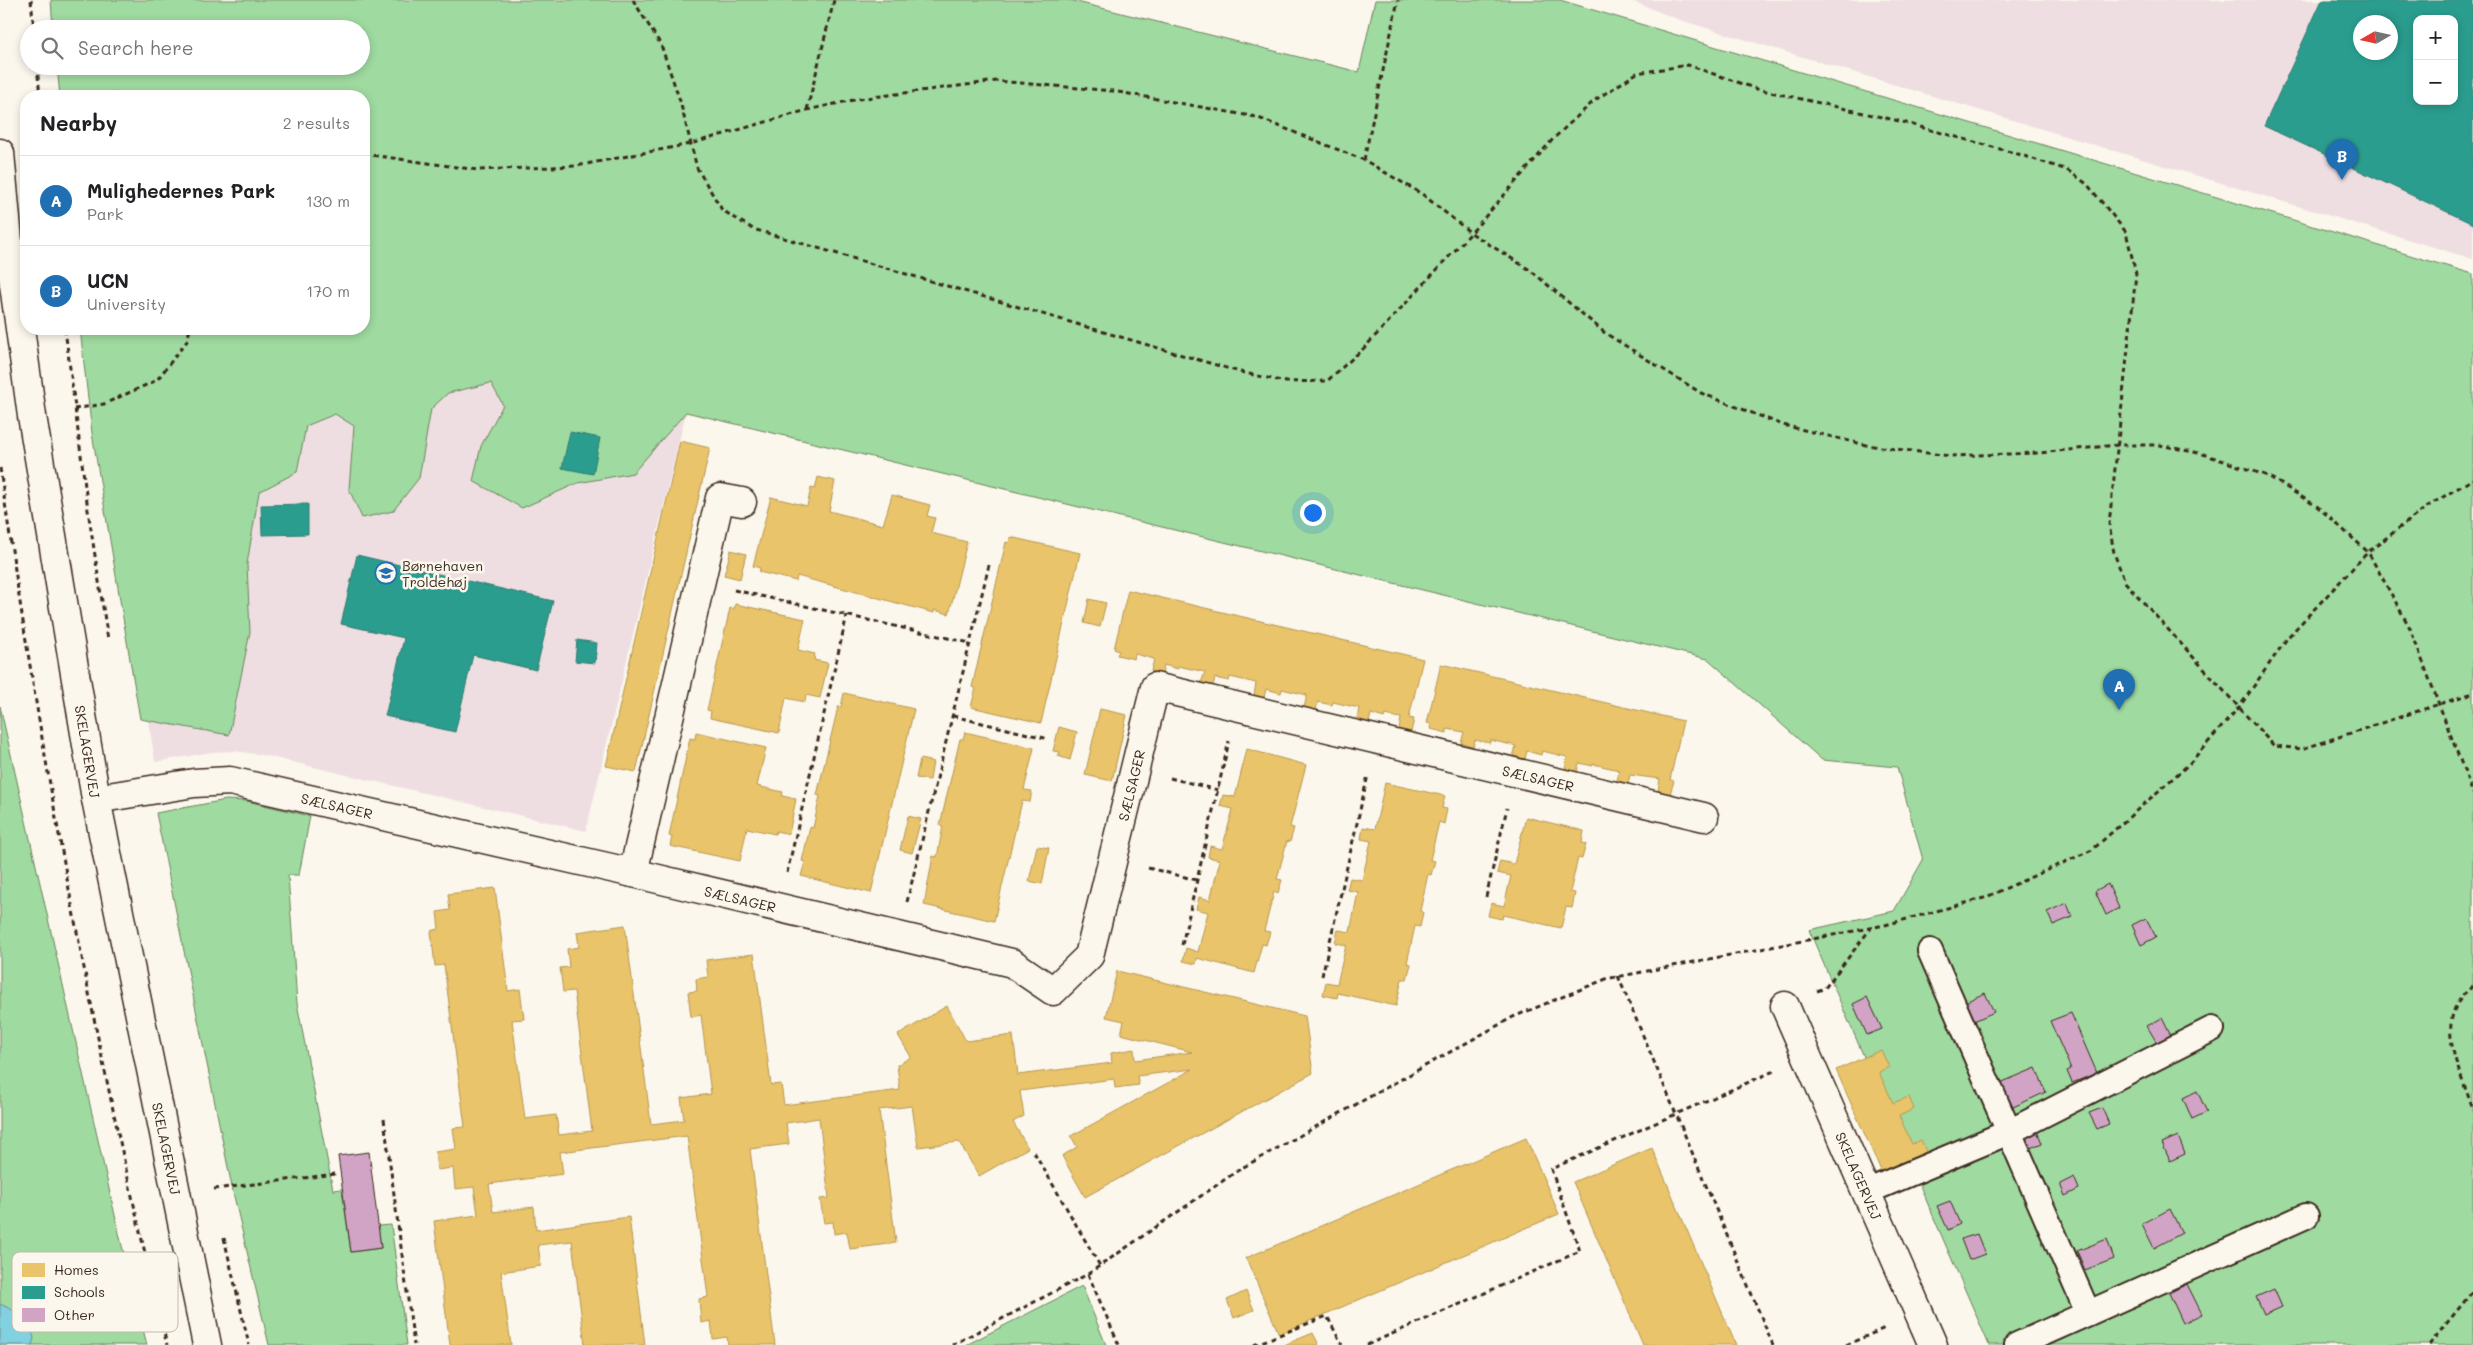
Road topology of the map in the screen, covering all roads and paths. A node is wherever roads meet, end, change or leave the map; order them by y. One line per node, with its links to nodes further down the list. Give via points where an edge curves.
1 (31, 0): 5 (path)
2 (634, 0): 9 (path, via 661,45)
3 (834, 0): 8 (path)
4 (1398, 0): 12 (path)
5 (33, 20)
6 (38, 75): 7 (path)
7 (39, 90)
8 (807, 110): 9 (path); 12 (path, via 868,97 997,81 1113,91 1256,117)
9 (690, 144): 11 (path, via 576,166 478,170); 13 (path, via 697,168 722,210 753,229 1240,372 1286,382 1327,381 1364,348)
10 (0, 153): 14 (street, SKELAGERVEJ)
11 (370, 155)
12 (1364, 160): 13 (path, via 1422,194)
13 (1471, 233): 18 (path, via 1530,270 1605,333 1701,394 1783,425 1866,445 1950,456); 18 (path, via 1553,139 1595,100 1637,73 1688,65 1757,89 1894,120 2059,167 2087,184 2126,232 2136,274)
14 (4, 241): 39 (street, SKELAGERVEJ)
15 (66, 335): 17 (path)
16 (188, 335): 17 (path, via 157,380 104,404)
17 (74, 409): 27 (path)
18 (2118, 446): 22 (path, via 2160,445 2195,452 2268,476 2318,507); 30 (path, via 2109,524 2114,553 2125,582)
19 (0, 468): 68 (path, via 53,807)
20 (2473, 479): 22 (path, via 2428,506)
21 (742, 502): 24 (street, via 720,498)
22 (2368, 552): 29 (path, via 2410,628); 30 (path, via 2288,636)
23 (989, 565): 26 (path)
24 (700, 582): 25 (path); 42 (street)
25 (847, 615): 26 (path); 45 (path)
26 (970, 643): 32 (path)
27 (110, 647)
28 (2473, 693): 29 (path)
29 (2439, 703): 30 (path, via 2302,749 2274,746); 38 (path)
30 (2240, 706): 46 (path, via 2189,764 2092,850 1984,898)
31 (1237, 707): 34 (street, SÆLSAGER); 37 (path); 41 (street, SÆLSAGER, via 1155,687)
32 (953, 716): 33 (path); 47 (path)
33 (1049, 739)
34 (1376, 740): 35 (street, SÆLSAGER); 50 (path)
35 (1515, 773): 40 (street, SÆLSAGER); 44 (path)
36 (1166, 777): 37 (path)
37 (1218, 790): 43 (path)
38 (2473, 794)
39 (96, 799): 42 (street, SÆLSAGER, via 194,783 230,782); 76 (street, SKELAGERVEJ)
40 (1704, 818)
41 (1113, 860): 43 (path); 47 (street, SÆLSAGER, via 1089,956 1054,991 1012,963)
42 (634, 873): 45 (street, SÆLSAGER)
43 (1197, 880): 48 (path)
44 (1486, 897)
45 (778, 907): 47 (street, SÆLSAGER)
46 (1872, 928): 51 (path); 53 (path, via 1825,988)
47 (899, 936)
48 (1182, 945)
49 (1930, 951): 59 (lane)
50 (1322, 976)
51 (1618, 976): 57 (path); 69 (path, via 1512,1017 1257,1160)
52 (2473, 986): 56 (path, via 2463,994 2452,1012 2449,1036)
53 (1785, 1006): 55 (street, SKELAGERVEJ)
54 (2212, 1029): 59 (lane)
55 (1807, 1056): 57 (path); 64 (street, SKELAGERVEJ)
56 (2473, 1110)
57 (1676, 1115): 83 (path, via 1551,1168 1580,1251); 84 (path)
58 (384, 1119): 78 (path)
59 (2009, 1132): 64 (lane); 73 (lane)
60 (1034, 1152): 69 (path)
61 (336, 1174): 63 (path)
62 (212, 1179): 63 (path)
63 (214, 1189): 65 (path)
64 (1866, 1192): 72 (street, SKELAGERVEJ)
65 (215, 1194)
66 (2306, 1216): 73 (lane)
67 (222, 1228): 77 (path)
68 (144, 1252)
69 (1100, 1266): 70 (path)
70 (1088, 1274): 79 (path); 80 (path)
71 (2473, 1291): 88 (path)
72 (1919, 1313): 85 (path); 86 (street, SKELAGERVEJ)
73 (2088, 1313): 87 (lane)
74 (164, 1332): 75 (path)
75 (167, 1345)
76 (207, 1345)
77 (249, 1345)
78 (414, 1345)
79 (952, 1345)
80 (1118, 1345)
81 (1254, 1345): 82 (path, via 1327,1316)
82 (1342, 1345)
83 (1367, 1345)
84 (1773, 1345)
85 (1846, 1345)
86 (1933, 1345)
87 (2017, 1345)
88 (2428, 1345)

